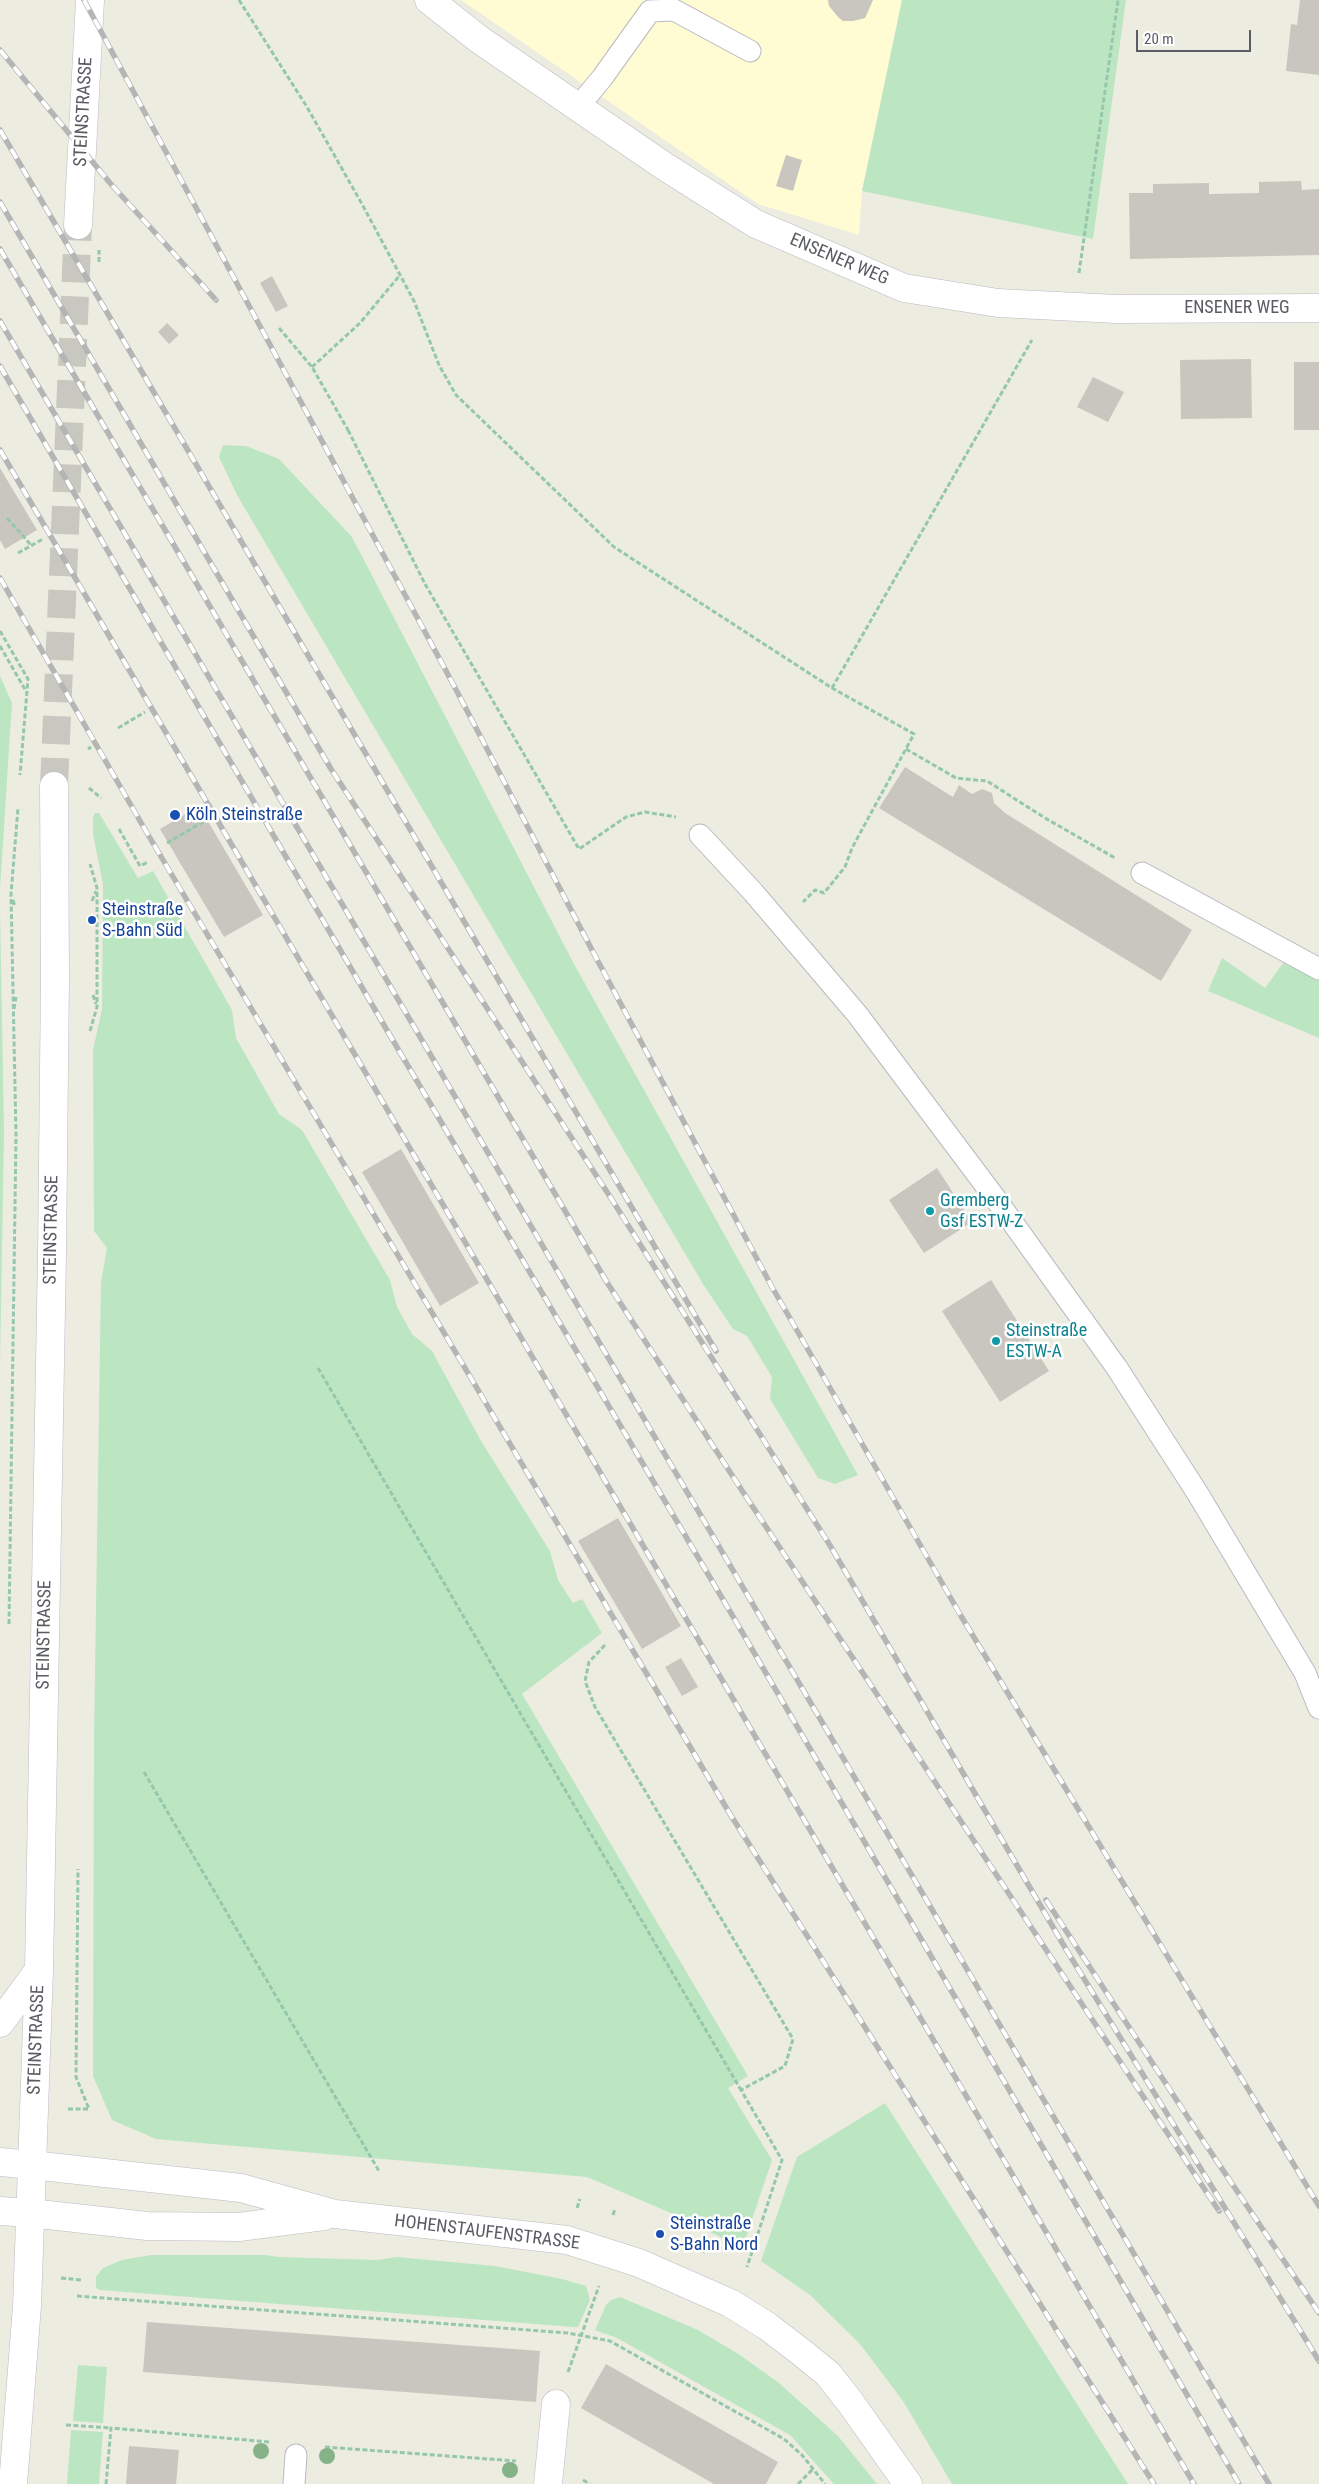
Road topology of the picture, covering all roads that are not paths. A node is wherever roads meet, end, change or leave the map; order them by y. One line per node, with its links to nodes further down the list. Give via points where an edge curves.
1 (90, 0): 5 (street, STEINSTRASSE)
2 (429, 0): 4 (street, ENSENER WEG, via 480,40)
3 (750, 51): 4 (lane, via 674,10 650,11)
4 (578, 107): 6 (street, ENSENER WEG, via 756,224 904,288 998,303 1116,308)
5 (78, 224)
6 (1319, 308)
7 (54, 786): 12 (street, STEINSTRASSE, via 52,1254)
8 (700, 835): 11 (lane, via 858,1014 1117,1368 1306,1673)
9 (1142, 873): 10 (lane)
10 (1319, 970)
11 (1319, 1708)
12 (39, 1970): 13 (street); 15 (street, STEINSTRASSE)
13 (0, 2023)
14 (0, 2162): 15 (street, HOHENSTAUFENSTRASSE)
15 (32, 2165): 17 (street, STEINSTRASSE); 18 (street, HOHENSTAUFENSTRASSE, via 241,2188)
16 (0, 2210): 17 (street, HOHENSTAUFENSTRASSE)
17 (30, 2213): 18 (street, HOHENSTAUFENSTRASSE, via 147,2226 239,2227); 21 (street, STEINSTRASSE)
18 (335, 2214): 26 (street, HOHENSTAUFENSTRASSE, via 567,2240 639,2263 722,2299 767,2326 828,2374)
19 (0, 2392): 21 (street)
20 (556, 2404): 25 (street)
21 (19, 2421): 23 (street, STEINSTRASSE)
22 (296, 2456): 24 (lane)
23 (13, 2484)
24 (294, 2484)
25 (548, 2484)
26 (908, 2484)

